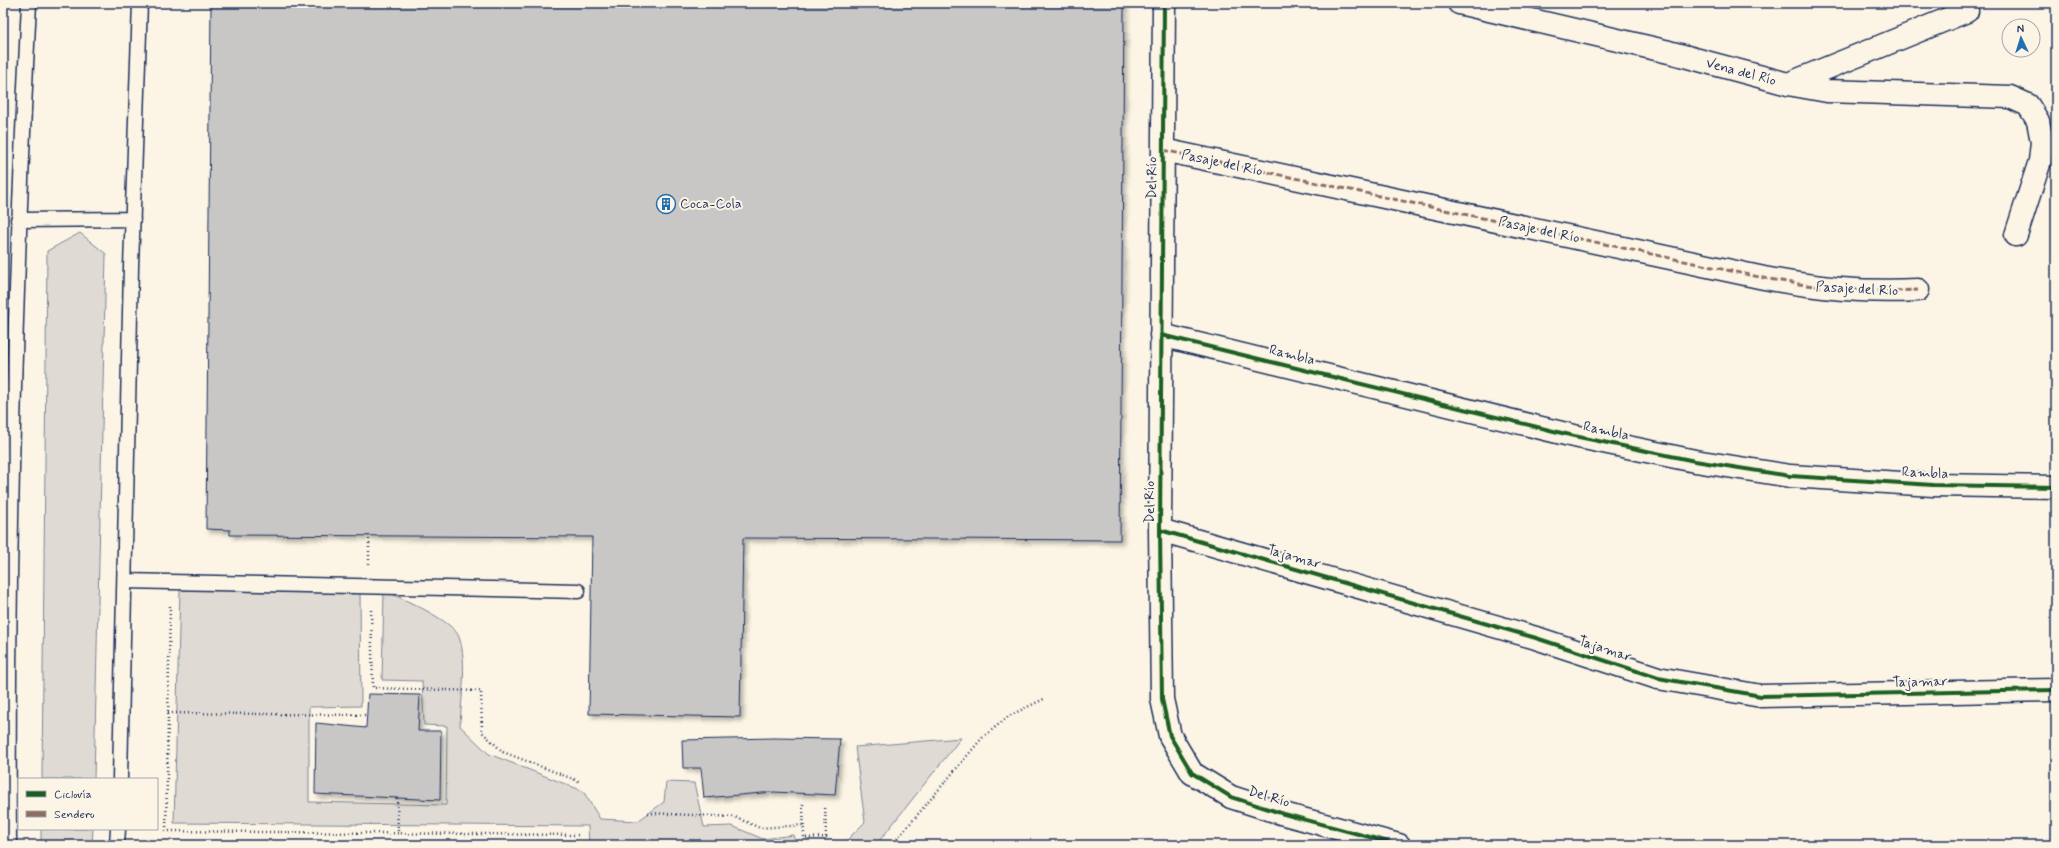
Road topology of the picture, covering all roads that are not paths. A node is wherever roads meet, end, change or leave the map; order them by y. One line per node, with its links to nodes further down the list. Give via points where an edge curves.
1 (29, 3): 9 (lane)
2 (140, 3): 8 (lane)
3 (1164, 3): 7 (street, Del Río)
4 (1459, 3): 6 (street, Vena del Río, via 1669,52)
5 (1967, 10): 6 (street)
6 (1788, 84): 10 (street, Vena del Río, via 1827,90 2010,97 2028,105 2038,121 2042,142 2040,161)
7 (1163, 150): 11 (street, Pasaje del Río, via 1764,278 1824,289 1879,292); 12 (street, Del Río)
8 (133, 219): 9 (lane); 15 (lane)
9 (18, 220): 20 (lane, via 13,403)
10 (2016, 235)
11 (1918, 290)
12 (1161, 335): 13 (street, Rambla, via 1566,434 1695,461 1790,476 1933,485); 14 (street, Del Río)
13 (2056, 487)
14 (1160, 530): 17 (street, Tajamar, via 1536,638 1658,678 1761,696); 22 (street, Del Río, via 1162,699 1170,736 1192,773 1231,797)
15 (125, 582): 16 (lane); 18 (lane)
16 (578, 591)
17 (2056, 690)
18 (120, 778)
19 (118, 830): 21 (lane)
20 (9, 845)
21 (117, 845)
22 (1399, 845)

